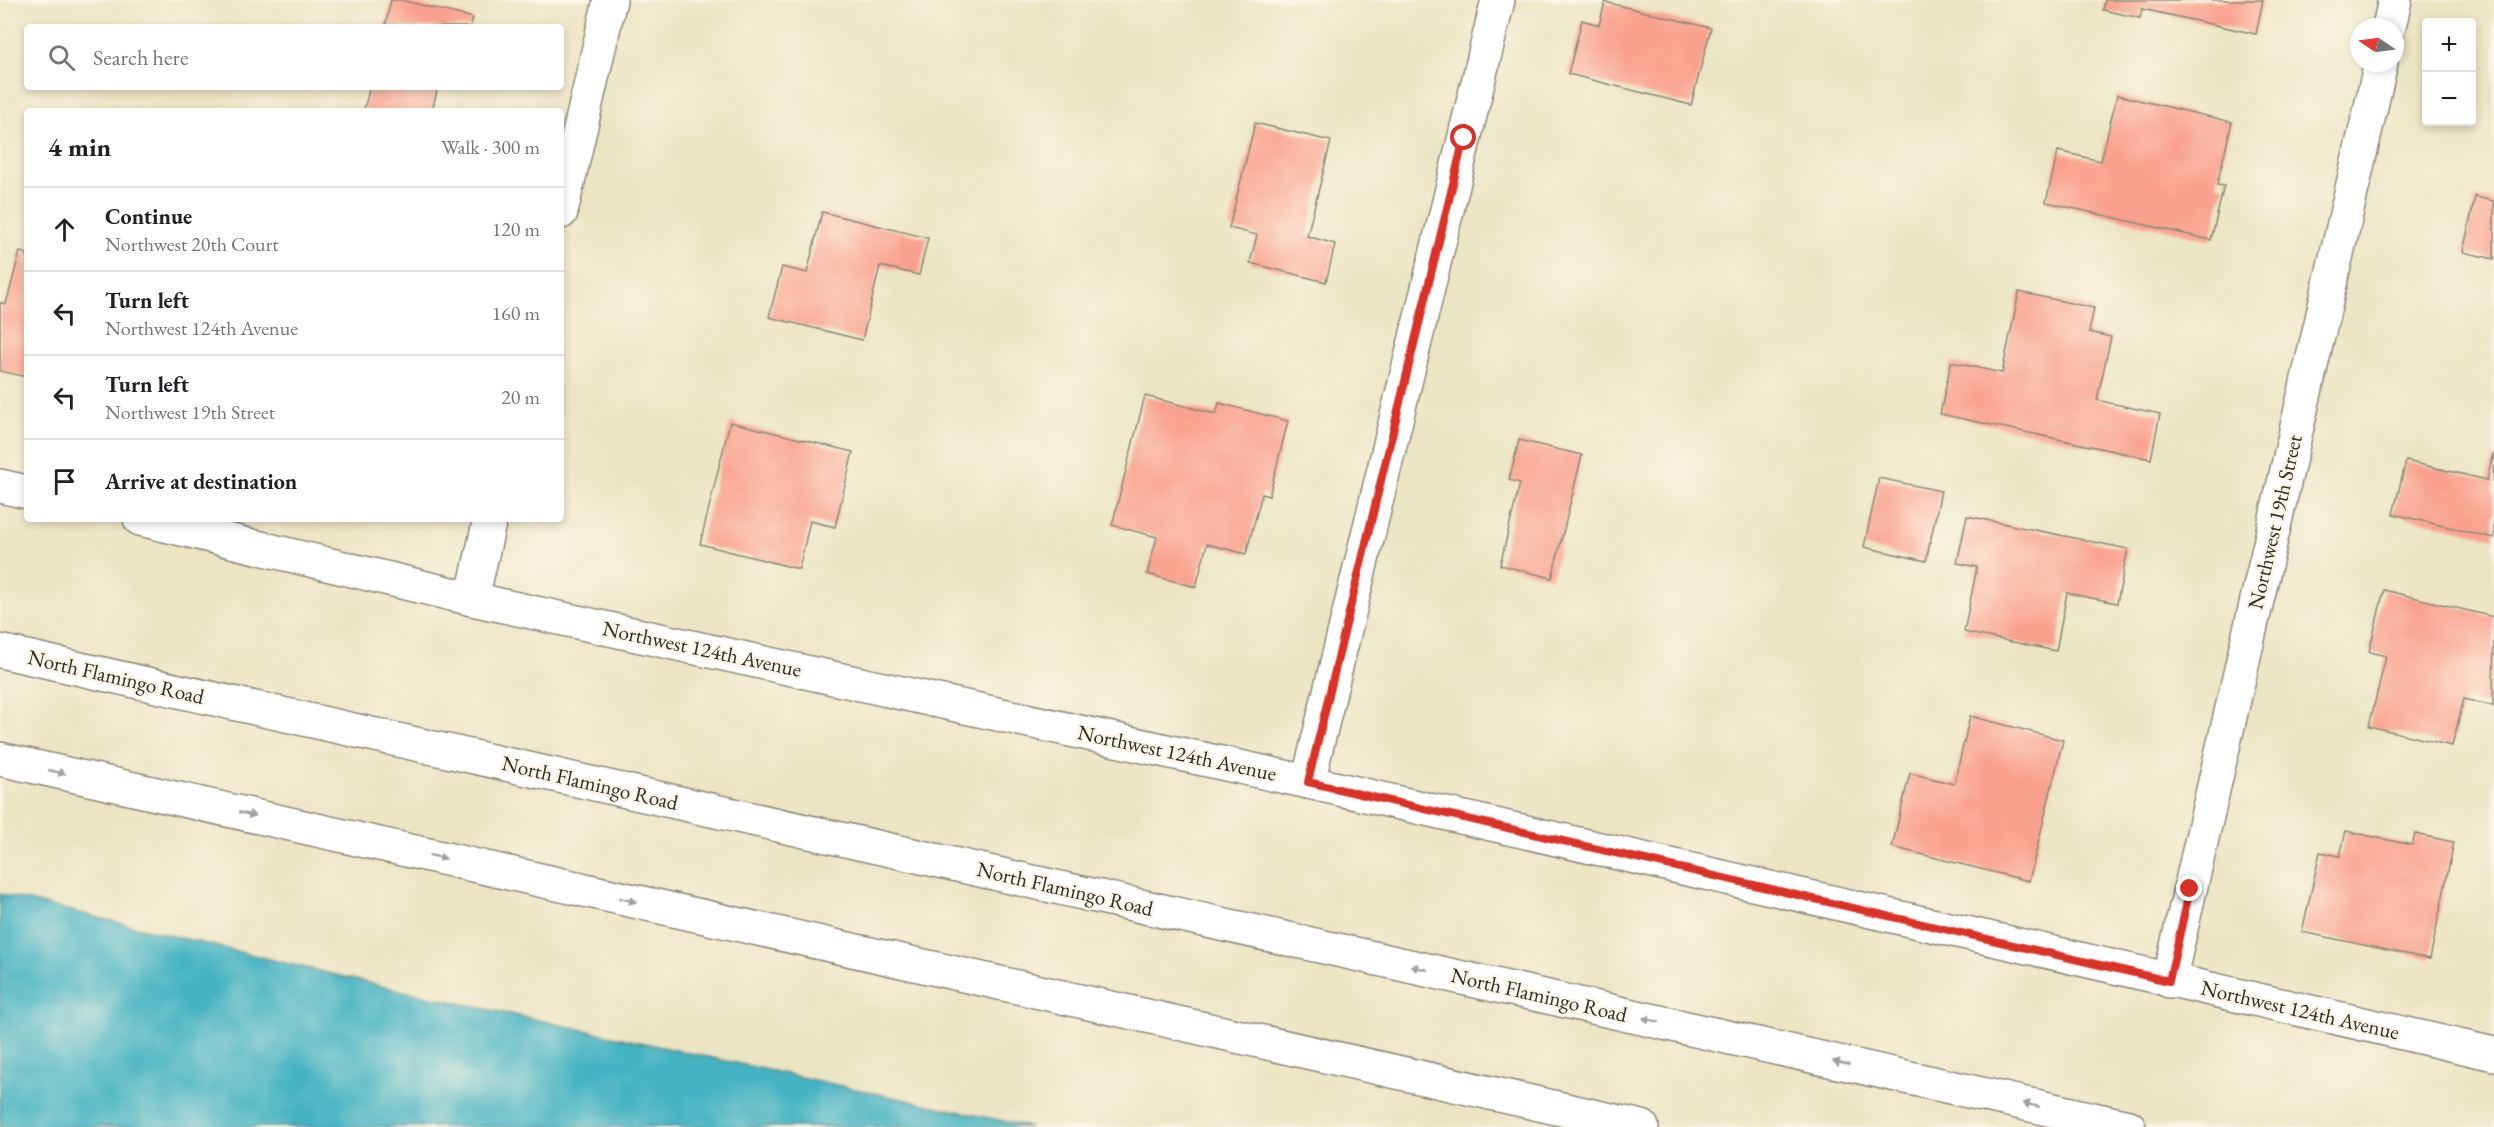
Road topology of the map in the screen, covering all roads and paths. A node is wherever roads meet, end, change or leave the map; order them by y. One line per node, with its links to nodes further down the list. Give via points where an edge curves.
1 (610, 0): 6 (main road)
2 (1497, 0): 14 (main road)
3 (2395, 0): 4 (main road)
4 (2391, 18)
5 (2379, 72): 15 (main road, Northwest 19th Street)
6 (564, 199)
7 (0, 486): 8 (main road)
8 (24, 491)
9 (153, 522): 11 (main road, Northwest 124th Avenue)
10 (489, 522): 11 (main road)
11 (472, 598): 14 (main road, Northwest 124th Avenue)
12 (0, 651): 18 (main road, North Flamingo Road, one-way to 12)
13 (0, 759): 17 (main road, one-way to 17)
14 (1308, 782): 15 (main road, Northwest 124th Avenue)
15 (2169, 981): 16 (main road, Northwest 124th Avenue)
16 (2494, 1054)
17 (1642, 1127)
18 (2129, 1127)

